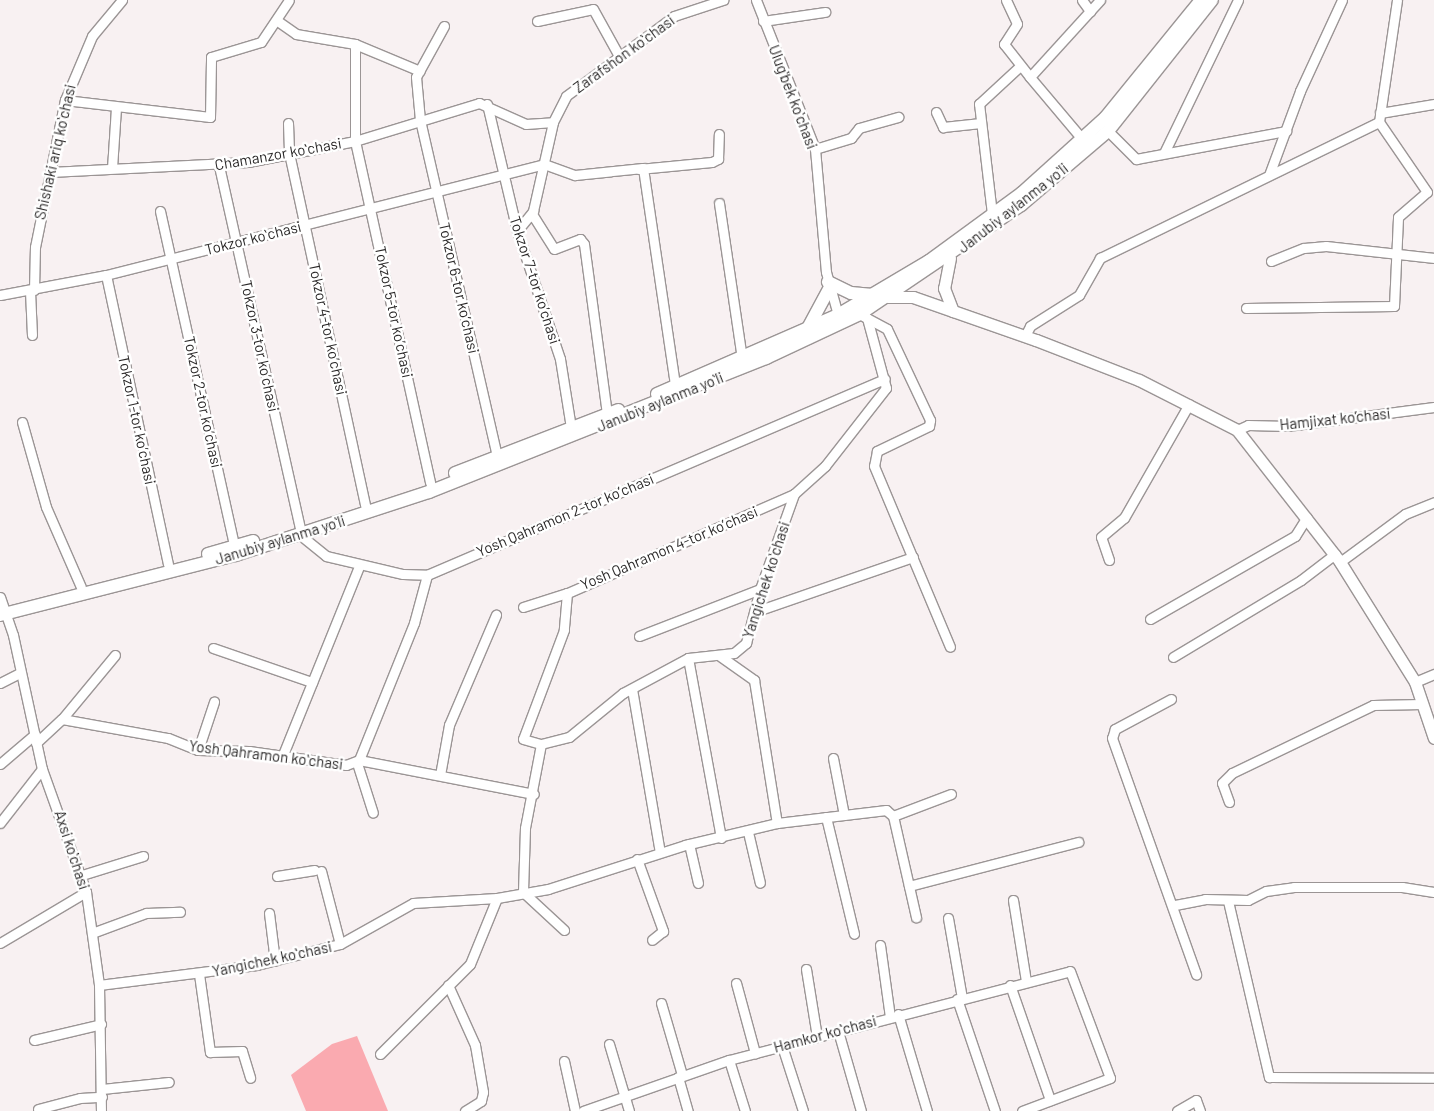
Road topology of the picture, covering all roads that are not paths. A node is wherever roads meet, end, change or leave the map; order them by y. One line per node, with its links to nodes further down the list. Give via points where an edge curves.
1 (122, 0): 24 (street, Shishaki ariq koʻchasi, via 92,36)
2 (289, 0): 17 (street)
3 (723, 0): 20 (street, Zarafshon koʻchasi, via 674,16)
4 (756, 0): 16 (street, Ulugʻbek koʻchasi)
5 (1006, 0): 21 (street, via 1017,24 1004,44)
6 (1082, 0): 13 (street)
7 (1100, 0): 13 (street)
8 (1201, 0): 39 (highway, Janubiy aylanma yoʻli, via 1157,58)
9 (1212, 0): 35 (highway, Janubiy aylanma yoʻli)
10 (1238, 0): 42 (street)
11 (1342, 0): 36 (street)
12 (1397, 0): 30 (street)
13 (1090, 11): 23 (street)
14 (825, 12): 16 (street)
15 (536, 21): 20 (street, via 593,9)
16 (763, 21): 40 (street, Ulugʻbek koʻchasi)
17 (279, 22): 19 (street, via 296,34); 27 (street, via 261,42 211,56 210,117)
18 (444, 26): 22 (street)
19 (355, 44): 22 (street); 38 (street, Chamanzor koʻchasi)
20 (619, 56): 32 (street, Zarafshon koʻchasi, via 566,96)
21 (1020, 66): 23 (street); 33 (street, via 980,100)
22 (420, 71): 31 (street, via 415,83)
23 (1030, 77): 39 (street)
24 (64, 100): 27 (street); 47 (street, Shishaki ariq koʻchasi)
25 (486, 104): 31 (street, Chamanzor koʻchasi); 32 (street, via 526,124); 48 (street, Tokzor 7-tor koʼchasi)
26 (1434, 104): 30 (street)
27 (116, 107): 45 (street)
28 (936, 112): 33 (street, via 943,127)
29 (898, 117): 40 (street, via 856,129 850,138)
30 (1380, 118): 49 (street); 50 (street)
31 (420, 120): 38 (street, Chamanzor koʻchasi); 51 (street, Tokzor 6-tor koʼchasi)
32 (553, 122): 43 (street, Zarafshon koʻchasi)
33 (981, 123): 56 (street)
34 (288, 124): 41 (street, Tokzor 4-tor koʼchasi)
35 (1108, 131): 42 (street, via 1133,158); 62 (highway, Janubiy aylanma yoʻli, via 1021,205)
36 (1286, 131): 42 (street); 49 (street)
37 (719, 134): 46 (street, via 715,161)
38 (356, 140): 41 (street, Chamanzor koʻchasi); 53 (street, Tokzor 5-tor koʼchasi)
39 (1083, 140): 56 (highway, Janubiy aylanma yoʻli)
40 (815, 149): 66 (street, Ulugʻbek koʻchasi)
41 (289, 153): 44 (street, Chamanzor koʻchasi); 57 (street, Tokzor 4-tor koʼchasi)
42 (1164, 154)
43 (544, 164): 46 (street, via 575,175); 48 (street); 55 (street, Zarafshon koʻchasi)
44 (219, 166): 45 (street, Chamanzor koʻchasi); 59 (street, Tokzor 3-tor koʼchasi)
45 (112, 168): 47 (street, Chamanzor koʻchasi)
46 (643, 168): 80 (street)
47 (50, 172): 67 (street, Shishaki ariq koʻchasi, via 35,247)
48 (505, 175): 51 (street, Tokzor koʻchasi); 58 (street, Tokzor 7-tor koʼchasi)
49 (1269, 175): 77 (street, via 1100,258 1079,295 1030,326)
50 (1430, 188): 60 (street, via 1425,196 1399,213)
51 (438, 192): 53 (street, Tokzor koʻchasi); 87 (street, Tokzor 6-tor koʼchasi)
52 (719, 203): 78 (street)
53 (372, 210): 57 (street, Tokzor koʻchasi); 88 (street, Tokzor 5-tor koʼchasi)
54 (160, 211): 61 (street, Tokzor 2-tor koʼchasi)
55 (532, 214): 58 (street); 83 (street, via 554,249 580,239 584,244)
56 (992, 214): 68 (highway, Janubiy aylanma yoʻli, via 929,261)
57 (305, 225): 59 (street, Tokzor koʻchasi); 91 (street, Tokzor 4-tor koʼchasi)
58 (517, 231): 85 (street, Tokzor 7-tor koʼchasi, via 560,359)
59 (238, 242): 61 (street, Tokzor koʻchasi); 93 (street, Tokzor 3-tor koʼchasi)
60 (1397, 251): 63 (street); 64 (street, via 1326,246 1304,248); 71 (street, via 1394,306)
61 (171, 257): 65 (street, Tokzor koʻchasi); 94 (street, Tokzor 2-tor koʼchasi)
62 (950, 258): 70 (highway, Janubiy aylanma yoʻli); 72 (main road, via 944,288)
63 (1434, 258)
64 (1271, 261)
65 (106, 275): 67 (street, Tokzor koʻchasi); 98 (street, Tokzor 1-tor koʼchasi)
66 (829, 286): 68 (highway, via 851,293); 73 (street, Ulugʻbek koʻchasi); 75 (highway)
67 (32, 291): 69 (street, Tokzor koʻchasi); 76 (street, Shishaki ariq koʻchasi)
68 (873, 294): 73 (highway, Janubiy aylanma yoʻli)
69 (0, 295)
70 (888, 297): 72 (main road, via 913,298); 74 (highway, Janubiy aylanma yoʻli)
71 (1246, 308)
72 (953, 311): 77 (main road)
73 (838, 315): 75 (highway, Janubiy aylanma yoʻli)
74 (863, 316): 79 (street); 93 (highway, Janubiy aylanma yoʻli, via 538,451); 95 (street, via 887,329 930,420 929,426 877,451 873,458)
75 (807, 330): 78 (highway, Janubiy aylanma yoʻli)
76 (32, 335)
77 (1024, 336): 81 (main road)
78 (742, 358): 80 (highway, Janubiy aylanma yoʻli)
79 (885, 379): 89 (street, via 883,395 825,466); 100 (street, Yosh Qahramon 2-tor koʼchasi)
80 (675, 386): 83 (highway, Janubiy aylanma yoʻli)
81 (1189, 404): 86 (main road); 97 (street, via 1124,518 1101,537)
82 (1434, 407): 86 (street, Hamjixat ko’chasi, via 1288,426 1248,425)
83 (607, 414): 85 (highway, Janubiy aylanma yoʻli)
84 (22, 422): 101 (street, via 46,507)
85 (571, 428): 87 (highway, Janubiy aylanma yoʻli)
86 (1237, 430): 92 (main road)
87 (497, 457): 88 (highway, Janubiy aylanma yoʻli)
88 (430, 483): 91 (highway, Janubiy aylanma yoʻli)
89 (794, 494): 102 (street, Yangichek koʻchasi); 103 (street, Yosh Qahramon 4-tor koʼchasi)
90 (1434, 502): 96 (street, via 1405,514)
91 (365, 506): 93 (highway, Janubiy aylanma yoʻli)
92 (1306, 517): 96 (main road); 108 (street, via 1294,536)
93 (300, 531): 94 (highway, Janubiy aylanma yoʻli); 99 (street, via 326,556); 104 (highway, Janubiy aylanma yoʻli, via 236,555)
94 (234, 546): 98 (highway, Janubiy aylanma yoʻli)
95 (913, 558): 106 (street); 110 (street)
96 (1338, 558): 114 (street); 119 (main road)
97 (1109, 560)
98 (168, 564): 101 (highway, Janubiy aylanma yoʻli)
99 (360, 566): 100 (street); 118 (street)
100 (427, 575): 132 (street, via 414,623)
101 (81, 587): 104 (highway, Janubiy aylanma yoʻli)
102 (760, 589): 106 (street, Yangichek koʻchasi); 109 (street)
103 (567, 593): 105 (street); 128 (street, Yosh Qahramon 4-tor koʼchasi, via 564,630 523,735 525,741)
104 (1, 607): 116 (street, Axsi koʻchasi)
105 (523, 607)
106 (756, 611): 113 (street, Yangichek koʻchasi, via 746,643)
107 (496, 615): 135 (street, via 449,725)
108 (1150, 619)
109 (639, 636)
110 (950, 647)
111 (213, 648): 118 (street)
112 (115, 655): 125 (street)
113 (720, 656): 115 (street, Yangichek koʻchasi); 144 (street, via 754,680)
114 (1173, 657)
115 (688, 658): 121 (street, Yangichek koʻchasi); 146 (street)
116 (20, 673): 120 (street); 127 (street, Axsi koʻchasi)
117 (1434, 674): 119 (street)
118 (312, 682): 130 (street)
119 (1415, 682): 124 (main road)
120 (0, 683)
121 (632, 689): 128 (street, Yangichek koʻchasi, via 569,737); 149 (street)
122 (1171, 699): 163 (street, via 1115,729 1112,738)
123 (214, 702): 129 (street)
124 (1422, 704): 126 (main road); 138 (street, via 1373,705 1232,773 1222,784)
125 (62, 719): 127 (street); 129 (street, Yosh Qahramon koʻchasi, via 168,738)
126 (1434, 738)
127 (36, 739): 133 (street); 134 (street, Axsi koʻchasi)
128 (541, 744): 136 (street)
129 (198, 750): 130 (street, Yosh Qahramon koʻchasi)
130 (282, 756): 132 (street, Yosh Qahramon koʻchasi)
131 (834, 758): 140 (street)
132 (358, 762): 135 (street, Yosh Qahramon koʻchasi); 139 (street)
133 (0, 764)
134 (42, 769): 143 (street); 152 (street, Axsi koʻchasi)
135 (440, 776): 136 (street, Yosh Qahramon koʻchasi)
136 (534, 794): 158 (street, via 526,828)
137 (951, 794): 141 (street)
138 (1229, 802)
139 (373, 813)
140 (844, 815): 141 (street, Yangichek koʻchasi, via 886,810); 142 (street, Yangichek koʻchasi)
141 (893, 816): 156 (street)
142 (826, 817): 144 (street, Yangichek koʻchasi); 170 (street)
143 (0, 823)
144 (777, 823): 145 (street, Yangichek koʻchasi)
145 (748, 832): 146 (street, Yangichek koʻchasi); 155 (street)
146 (721, 838): 148 (street, Yangichek koʻchasi)
147 (1078, 842): 156 (street)
148 (689, 844): 149 (street, Yangichek koʻchasi); 154 (street)
149 (660, 852): 151 (street, Yangichek koʻchasi)
150 (143, 856): 152 (street)
151 (637, 858): 158 (street, Yangichek koʻchasi, via 548,889); 171 (street, via 663,931)
152 (82, 875): 157 (street, Axsi koʻchasi)
153 (277, 876): 173 (street, via 318,871)
154 (698, 883)
155 (760, 883)
156 (909, 886): 166 (street)
157 (86, 892): 169 (street, Axsi koʻchasi); 172 (street)
158 (523, 892): 160 (street, Yangichek koʻchasi); 168 (street)
159 (1434, 892): 162 (street, via 1322,886 1266,891 1248,900)
160 (497, 898): 173 (street, Yangichek koʻchasi, via 413,904); 183 (street, via 470,964)
161 (1013, 900): 179 (street)
162 (1228, 901): 163 (street); 199 (street, via 1269,1077)
163 (1175, 905): 178 (street)
164 (180, 912): 169 (street, via 146,913)
165 (269, 913): 175 (street)
166 (916, 917)
167 (948, 918): 184 (street)
168 (564, 930)
169 (92, 933): 182 (street, Axsi koʻchasi)
170 (854, 934)
171 (652, 940)
172 (0, 943)
173 (340, 944): 175 (street, Yangichek koʻchasi)
174 (880, 945): 186 (street)
175 (275, 961): 177 (street, Yangichek koʻchasi)
176 (806, 969): 189 (street)
177 (199, 974): 182 (street, Yangichek koʻchasi); 198 (street, via 210,1052 242,1051)
178 (1196, 974)
179 (1026, 981): 181 (street, Hamkor koʻchasi); 203 (street, Hamkor koʻchasi, via 1070,971 1110,1078)
180 (736, 983): 193 (street)
181 (1010, 984): 184 (street, Hamkor koʻchasi); 203 (street)
182 (100, 985): 187 (street, Axsi koʻchasi)
183 (448, 985): 194 (street); 206 (street, via 475,1044 483,1092 480,1101)
184 (959, 998): 186 (street, Hamkor koʻchasi); 215 (street)
185 (661, 1003): 197 (street)
186 (894, 1016): 188 (street, Hamkor koʻchasi); 214 (street)
187 (101, 1024): 190 (street); 201 (street, Axsi koʻchasi)
188 (838, 1031): 189 (street, Hamkor koʻchasi); 213 (street)
189 (817, 1037): 192 (street, Hamkor koʻchasi)
190 (34, 1040)
191 (609, 1044): 202 (street)
192 (782, 1046): 193 (street, Hamkor koʻchasi); 212 (street)
193 (755, 1053): 195 (street, Hamkor koʻchasi)
194 (380, 1054)
195 (729, 1060): 197 (street, Hamkor koʻchasi); 211 (street)
196 (564, 1061): 207 (street)
197 (680, 1076): 202 (street, Hamkor koʻchasi); 210 (street)
198 (250, 1078)
199 (1434, 1078)
200 (169, 1082): 201 (street)
201 (102, 1093): 204 (street); 205 (street, Axsi koʻchasi)
202 (624, 1095): 208 (street, Hamkor koʻchasi); 209 (street)
203 (1050, 1100): 216 (street)
204 (38, 1109)
205 (101, 1111)
206 (465, 1111)
207 (575, 1111)
208 (583, 1111)
209 (629, 1111)
210 (688, 1111)
211 (745, 1111)
212 (803, 1111)
213 (861, 1111)
214 (927, 1111)
215 (995, 1111)
216 (1022, 1111)
217 (1177, 1111): 218 (street, via 1196,1100)
218 (1200, 1111)

